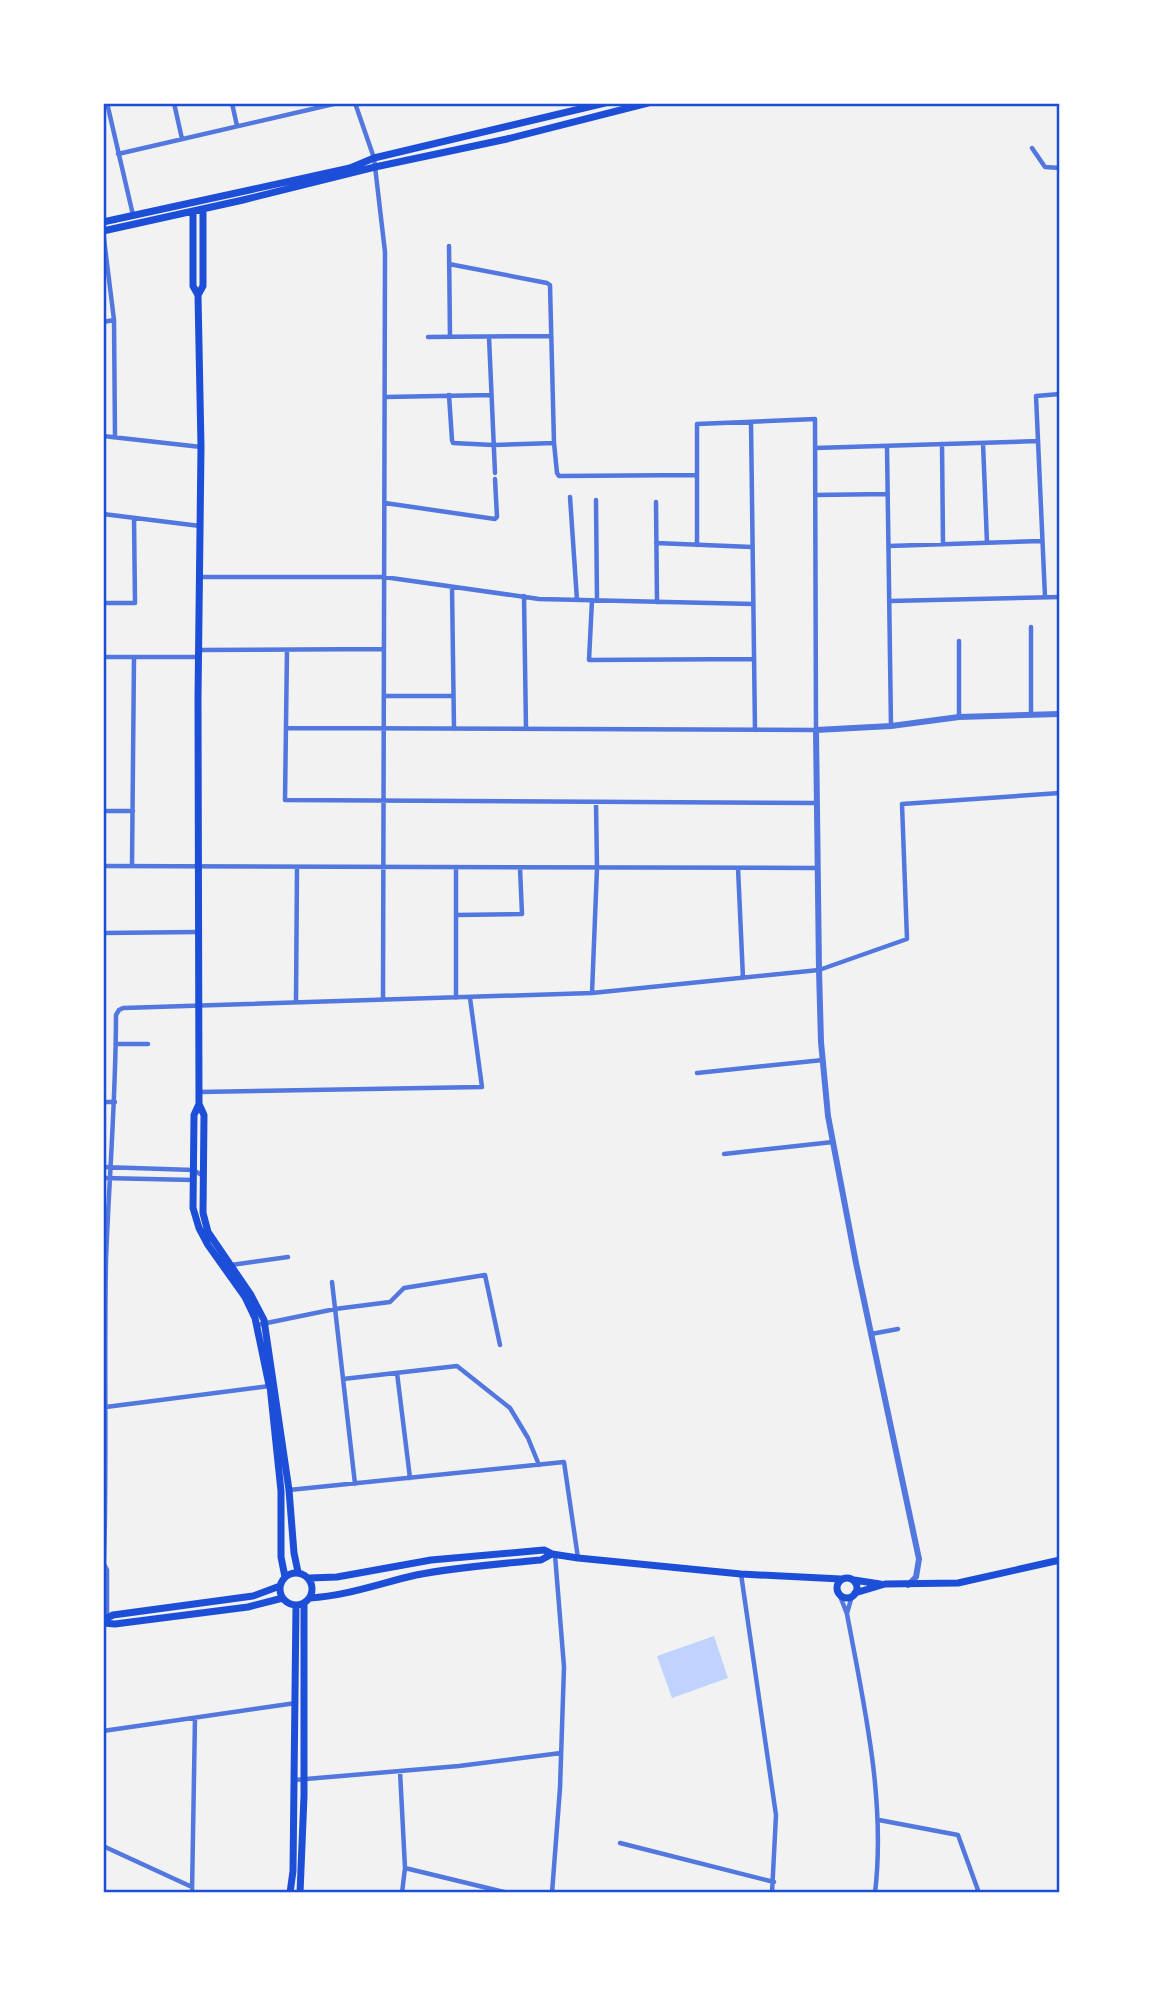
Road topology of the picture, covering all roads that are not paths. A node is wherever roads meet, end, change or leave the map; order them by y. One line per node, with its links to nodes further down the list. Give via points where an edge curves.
1 (107, 103): 13 (street)
2 (174, 103): 11 (street)
3 (232, 103): 10 (street)
4 (295, 103): 9 (street)
5 (338, 103): 9 (street)
6 (355, 103): 14 (street)
7 (605, 103): 14 (main road)
8 (648, 103): 15 (main road)
9 (298, 113): 10 (street)
10 (237, 127): 11 (street)
11 (183, 139): 13 (street)
12 (1032, 148): 16 (street, via 1045,167)
13 (118, 154): 19 (street)
14 (374, 158): 15 (street); 17 (main road)
15 (375, 167): 17 (main road); 34 (street, via 385,252)
16 (1060, 168)
17 (203, 205): 18 (main road); 24 (main road)
18 (192, 207): 19 (main road); 21 (main road); 24 (main road, via 193,286)
19 (133, 216): 20 (main road)
20 (103, 222)
21 (103, 231): 25 (street)
22 (449, 246): 23 (street)
23 (449, 264): 27 (street, via 548,284); 29 (street)
24 (198, 295): 44 (main road)
25 (114, 320): 26 (street); 37 (street)
26 (103, 322)
27 (550, 336): 30 (street); 39 (street)
28 (428, 337): 29 (street)
29 (450, 337): 30 (street)
30 (489, 337): 32 (street)
31 (1060, 394): 38 (street, via 1036,396)
32 (491, 395): 33 (street); 42 (street)
33 (449, 396): 34 (street); 42 (street, via 452,442)
34 (385, 397): 52 (street)
35 (751, 422): 45 (street, via 815,419); 46 (street, via 697,424); 62 (street)
36 (103, 436): 37 (street)
37 (115, 437): 44 (street)
38 (1038, 441): 40 (street); 56 (street)
39 (554, 443): 42 (street); 46 (street, via 561,477)
40 (983, 443): 41 (street); 57 (street)
41 (942, 444): 43 (street); 59 (street)
42 (494, 445): 52 (street, via 496,519)
43 (887, 446): 45 (street); 48 (street)
44 (201, 447): 55 (main road)
45 (816, 448): 47 (street)
46 (697, 475): 60 (street)
47 (816, 495): 48 (street); 94 (street)
48 (888, 495): 61 (street)
49 (570, 496): 69 (street)
50 (596, 500): 70 (street)
51 (656, 502): 58 (street)
52 (384, 503): 64 (street)
53 (103, 514): 54 (street)
54 (134, 518): 55 (street); 73 (street, via 135,603)
55 (201, 526): 63 (main road)
56 (1042, 541): 57 (street); 67 (street)
57 (988, 543): 59 (street)
58 (656, 544): 60 (street); 71 (street)
59 (943, 544): 61 (street)
60 (697, 545): 62 (street)
61 (889, 546): 72 (street)
62 (752, 547): 74 (street)
63 (200, 577): 64 (street); 79 (main road)
64 (384, 577): 65 (street); 77 (street)
65 (452, 587): 66 (street); 84 (street)
66 (524, 596): 69 (street); 92 (street)
67 (1045, 597): 68 (street); 72 (street)
68 (1060, 597)
69 (577, 600): 70 (street)
70 (594, 600): 71 (street); 82 (street, via 589,660)
71 (657, 601): 74 (street)
72 (890, 601): 88 (street)
73 (103, 603)
74 (753, 604): 82 (street)
75 (1031, 627): 85 (street)
76 (959, 641): 87 (street)
77 (384, 649): 78 (street); 83 (street)
78 (287, 650): 79 (street); 89 (street)
79 (199, 654): 81 (street); 103 (main road)
80 (103, 657): 81 (street)
81 (134, 657): 100 (street)
82 (754, 659): 93 (street)
83 (384, 696): 84 (street); 90 (street)
84 (453, 696): 91 (street)
85 (1031, 714): 86 (street); 87 (street)
86 (1060, 714)
87 (959, 717): 88 (street)
88 (891, 726): 94 (street)
89 (286, 727): 90 (street); 96 (street, via 285,800)
90 (384, 729): 91 (street); 96 (street)
91 (454, 729): 92 (street)
92 (526, 729): 93 (street)
93 (755, 730): 94 (street)
94 (816, 730): 98 (street)
95 (1060, 793): 114 (street, via 902,804 907,939)
96 (383, 802): 97 (street); 105 (street)
97 (596, 803): 98 (street); 108 (street)
98 (816, 803): 110 (street)
99 (103, 811): 100 (street)
100 (133, 811): 102 (street)
101 (103, 866): 102 (street)
102 (132, 866): 103 (street)
103 (198, 866): 104 (street); 112 (main road)
104 (297, 867): 105 (street); 120 (street)
105 (383, 867): 106 (street); 119 (street)
106 (456, 867): 107 (street); 111 (street)
107 (520, 868): 108 (street); 111 (street, via 522,914)
108 (597, 868): 109 (street); 116 (street)
109 (738, 868): 110 (street); 115 (street)
110 (817, 868): 114 (street)
111 (456, 915): 117 (street)
112 (198, 932): 113 (street); 121 (main road)
113 (103, 933)
114 (819, 970): 115 (street); 124 (street)
115 (743, 978): 116 (street)
116 (592, 993): 118 (street)
117 (456, 998): 118 (street); 119 (street)
118 (470, 998): 126 (street, via 482,1087)
119 (383, 1000): 120 (street)
120 (296, 1002): 121 (street)
121 (198, 1005): 122 (street, via 123,1008 116,1015); 126 (main road)
122 (116, 1044): 123 (street); 128 (street)
123 (148, 1044)
124 (823, 1060): 125 (street); 130 (street)
125 (697, 1073)
126 (198, 1092): 129 (main road)
127 (103, 1102): 128 (street)
128 (115, 1102): 133 (street)
129 (198, 1104): 134 (main road); 135 (main road, via 204,1115)
130 (833, 1142): 131 (street); 145 (street)
131 (724, 1154)
132 (103, 1167): 133 (street)
133 (110, 1167): 134 (street); 136 (street)
134 (193, 1170): 135 (street); 137 (main road)
135 (203, 1176): 137 (street); 140 (main road, via 208,1232)
136 (106, 1178): 137 (street); 139 (street)
137 (193, 1180): 143 (main road, via 193,1208 200,1228)
138 (288, 1257): 140 (street)
139 (105, 1262): 150 (street)
140 (230, 1265): 143 (main road, via 251,1295)
141 (331, 1282): 142 (street)
142 (335, 1309): 143 (street); 146 (street, via 390,1302 404,1288 485,1275); 148 (street)
143 (261, 1325): 149 (main road); 155 (main road)
144 (898, 1329): 145 (street)
145 (871, 1334): 168 (street, via 919,1559 916,1577)
146 (500, 1345)
147 (397, 1373): 148 (street); 152 (street, via 457,1366 510,1408); 153 (street)
148 (343, 1379): 154 (street)
149 (271, 1386): 151 (street); 162 (main road)
150 (105, 1399): 151 (street)
151 (107, 1407): 159 (street)
152 (539, 1465): 153 (street); 157 (street, via 564,1462)
153 (410, 1478): 154 (street)
154 (355, 1484): 155 (street)
155 (289, 1490): 160 (main road)
156 (553, 1554): 157 (main road); 164 (main road, via 544,1550 431,1560); 173 (main road, via 545,1559 383,1582); 180 (street, via 564,1667)
157 (578, 1558): 161 (main road)
158 (1060, 1560): 168 (main road, via 958,1583)
159 (103, 1565): 175 (street, via 107,1570)
160 (299, 1572): 162 (main road); 164 (main road)
161 (741, 1574): 163 (main road); 188 (street, via 776,1815)
162 (285, 1577): 169 (main road)
163 (816, 1577): 165 (main road); 170 (main road)
164 (309, 1578): 173 (main road, via 312,1585)
165 (841, 1579): 166 (main road); 170 (main road)
166 (854, 1580): 167 (main road); 171 (main road)
167 (885, 1584): 168 (main road); 171 (main road)
168 (908, 1585)
169 (280, 1586): 172 (main road); 175 (main road, via 253,1597 113,1615)
170 (838, 1592): 171 (main road, via 846,1598); 174 (street)
171 (854, 1595): 174 (street)
172 (283, 1598): 173 (main road, via 288,1603); 175 (main road, via 248,1607 115,1624)
173 (303, 1602): 176 (main road); 177 (main road)
174 (847, 1614): 184 (street)
175 (105, 1620)
176 (305, 1702): 177 (street); 182 (main road)
177 (295, 1703): 178 (street); 183 (main road)
178 (195, 1718): 179 (street); 189 (street)
179 (103, 1731)
180 (561, 1753): 181 (street); 194 (street)
181 (401, 1771): 182 (street); 187 (street)
182 (304, 1779): 183 (street); 191 (main road)
183 (295, 1780): 190 (main road)
184 (879, 1820): 196 (street); 197 (street, via 958,1835)
185 (620, 1843): 188 (street)
186 (103, 1846): 189 (street)
187 (405, 1868): 192 (street); 193 (street)
188 (774, 1882): 195 (street)
189 (192, 1890)
190 (290, 1893)
191 (300, 1893)
192 (402, 1893)
193 (508, 1893)
194 (552, 1893)
195 (772, 1893)
196 (875, 1893)
197 (979, 1893)

